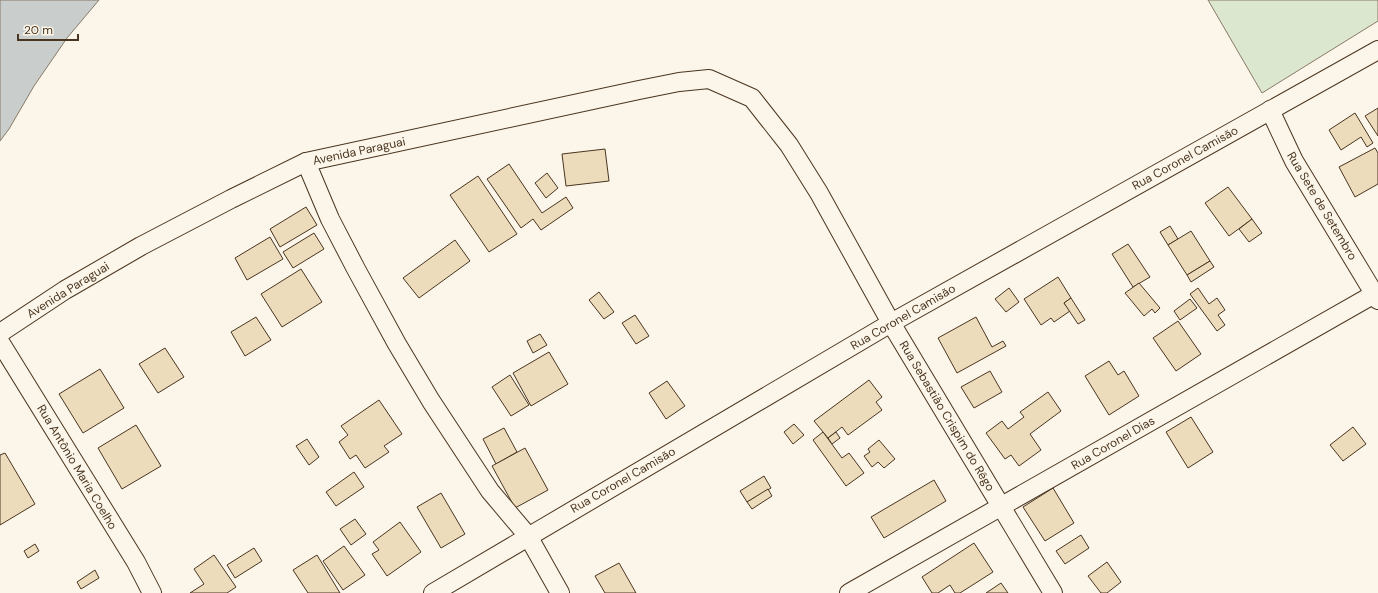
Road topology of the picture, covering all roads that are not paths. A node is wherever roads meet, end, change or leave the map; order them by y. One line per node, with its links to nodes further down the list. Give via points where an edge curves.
1 (1378, 50): 3 (street, Rua Coronel Camisão)
2 (752, 98): 4 (street, Avenida Paraguai, via 709,80 679,82); 6 (street, Rua Sebastião Crispim do Rêgo, via 789,146 815,186)
3 (1270, 110): 5 (street, Rua Sete de Setembro, via 1294,162); 6 (street, Rua Coronel Camisão)
4 (306, 162): 7 (street, Avenida Paraguai, via 141,246 65,290); 10 (street, via 330,219 356,269 431,401 490,491)
5 (1377, 295): 9 (street, Rua Coronel Dias)
6 (891, 323): 9 (street, Rua Sebastião Crispim do Rêgo); 10 (street, Rua Coronel Camisão)
7 (0, 333)
8 (0, 342): 11 (street, Rua Antônio Maria Coelho, via 136,562)
9 (1001, 507): 14 (street, Rua Coronel Dias); 15 (street, Rua Sebastião Crispim do Rêgo)
10 (528, 536): 12 (street, Rua Coronel Camisão); 13 (street)
11 (152, 593)
12 (433, 593)
13 (560, 593)
14 (849, 593)
15 (1052, 593)

